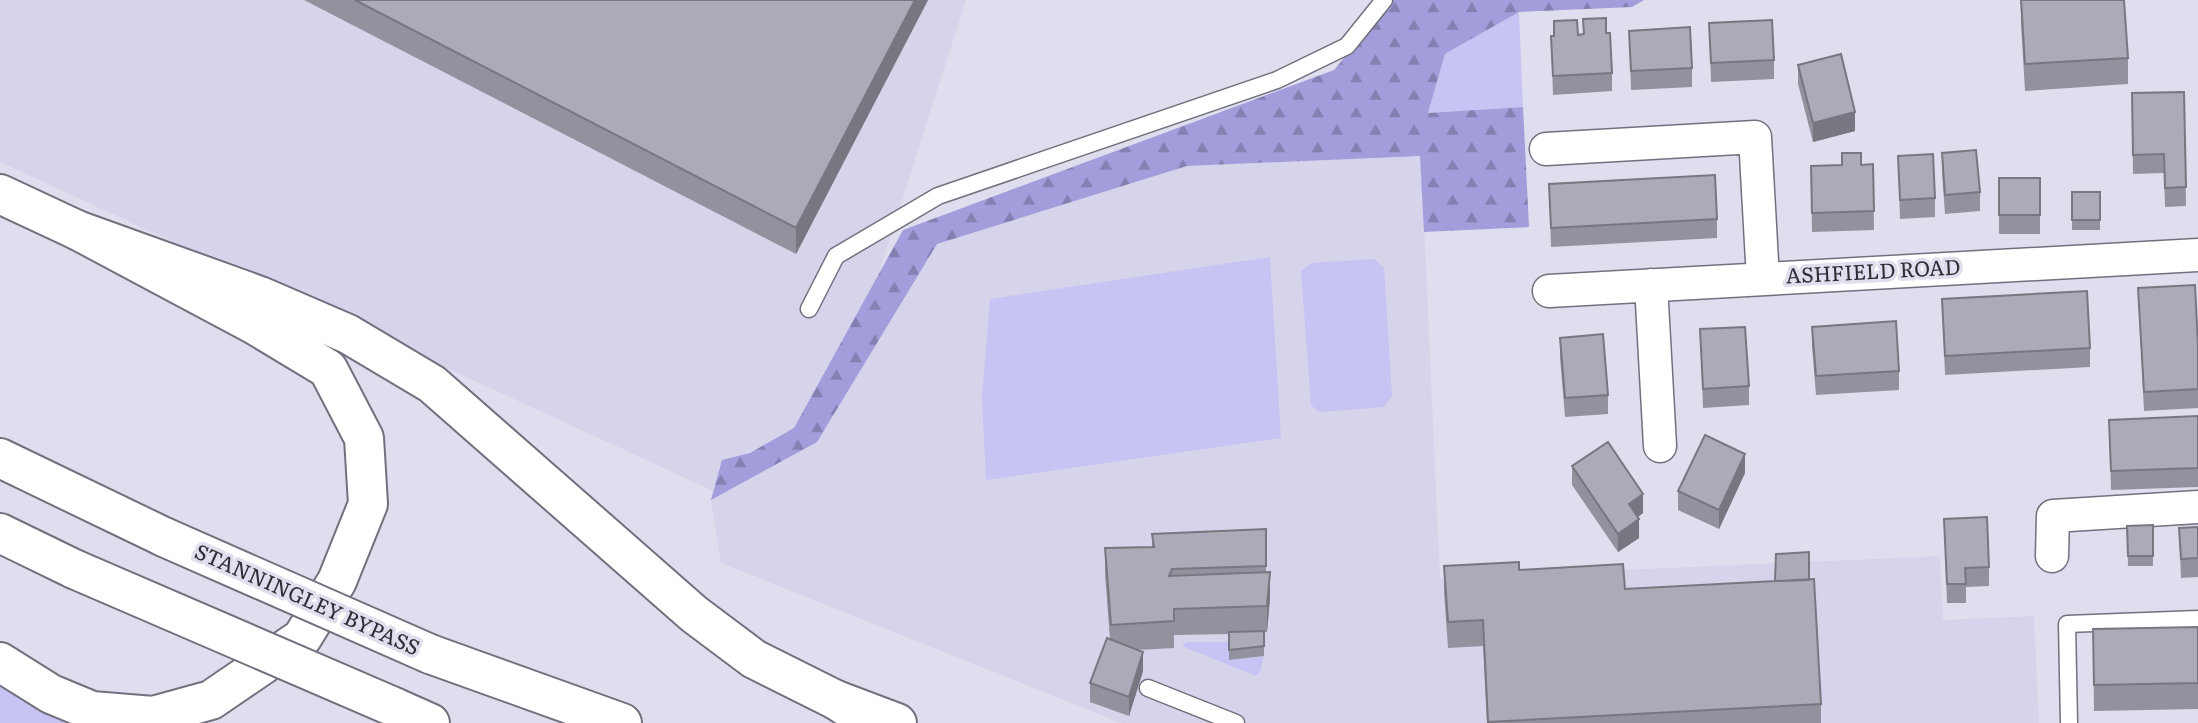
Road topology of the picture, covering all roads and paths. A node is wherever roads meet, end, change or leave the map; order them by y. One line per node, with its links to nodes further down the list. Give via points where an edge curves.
1 (1384, 0): 9 (lane, via 1347,46 1277,80 938,196 836,256)
2 (1546, 149): 6 (street, via 1755,138)
3 (0, 194): 4 (main road)
4 (77, 230): 16 (main road, via 328,369 364,438 368,504 337,581 302,638 211,700 153,716 92,711 51,694); 18 (main road, via 260,296 348,334 432,384 694,614 754,659)
5 (2198, 254): 6 (street, ASHFIELD ROAD)
6 (1763, 279): 7 (street, ASHFIELD ROAD)
7 (1651, 285): 8 (street, ASHFIELD ROAD); 10 (street)
8 (1549, 291)
9 (809, 309)
10 (1660, 446)
11 (0, 458): 20 (main road, STANNINGLEY BYPASS, bridge, via 164,537 430,654)
12 (2198, 507): 14 (street, via 2053,516)
13 (0, 533): 19 (main road, bridge)
14 (2052, 556)
15 (2198, 618): 24 (lane, via 2067,624)
16 (0, 662)
17 (1148, 688): 23 (lane)
18 (836, 700): 21 (main road); 22 (main road)
19 (430, 723)
20 (622, 723)
21 (872, 723)
22 (897, 723)
23 (1236, 723)
24 (2069, 723)

